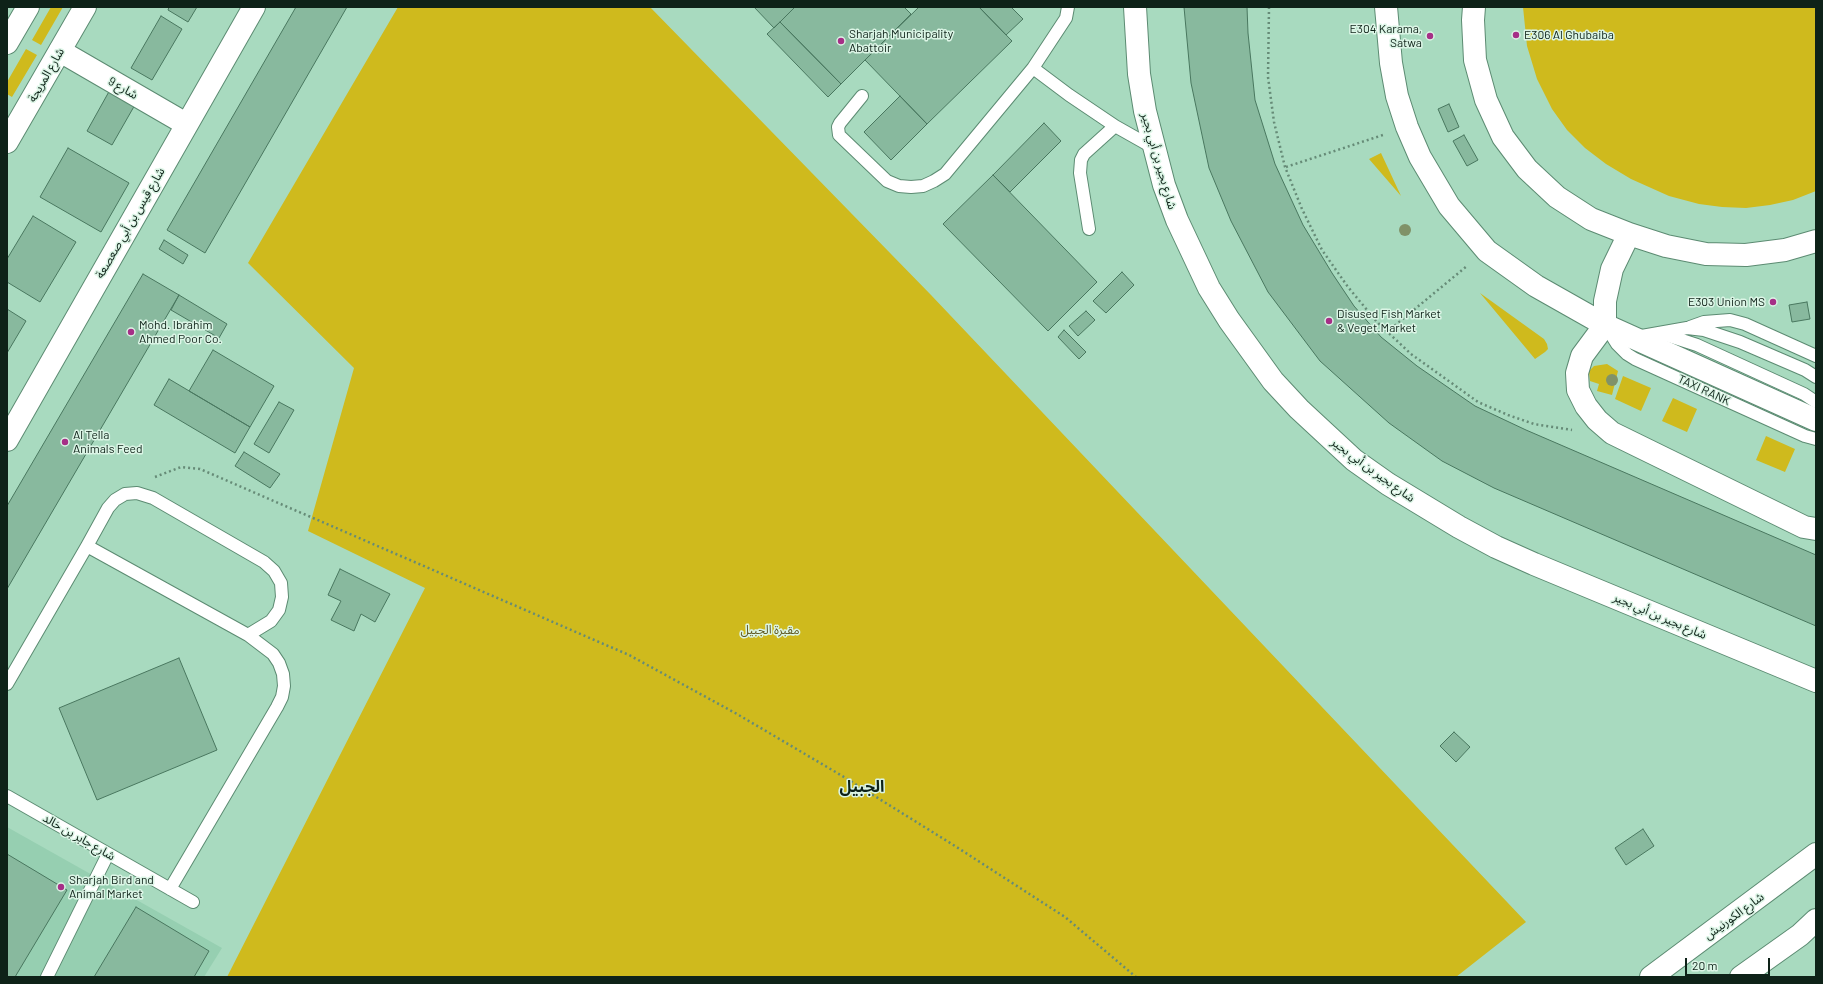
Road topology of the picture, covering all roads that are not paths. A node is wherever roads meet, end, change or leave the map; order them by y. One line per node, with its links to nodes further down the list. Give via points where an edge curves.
1 (28, 7): 8 (street)
2 (85, 7): 9 (street, شارع المريجة)
3 (254, 7): 12 (street, شارع قيس بن أبي صعصعة)
4 (1068, 7): 10 (lane, via 1066,18)
5 (1135, 7): 15 (street, شارع بجير بن أبي بجير, via 1139,74)
6 (1386, 7): 19 (street, via 1391,63 1407,127 1420,157 1450,206 1487,251 1536,286)
7 (1474, 7): 17 (street, via 1475,60 1486,100 1503,137 1527,169 1557,197 1590,219)
8 (7, 43)
9 (60, 51): 12 (street, شارع 9); 14 (street, شارع المريجة)
10 (1033, 68): 11 (lane, via 945,174 923,186 899,186 887,181 839,135 840,123); 13 (lane)
11 (862, 96)
12 (186, 124): 27 (street, شارع قيس بن أبي صعصعة)
13 (1115, 126): 15 (lane); 16 (lane, via 1084,154 1081,160 1080,174)
14 (7, 142)
15 (1154, 148): 32 (street, شارع بجير بن أبي بجير, via 1164,185 1192,255 1229,320 1273,381 1354,460 1423,506 1496,547)
16 (1089, 229)
17 (1628, 234): 18 (street, via 1666,246 1706,254 1746,255 1786,250); 19 (street, via 1612,269 1605,301)
18 (1816, 241)
19 (1605, 325): 22 (street); 28 (lane, TAXI RANK, via 1617,344 1635,359); 29 (street, via 1582,356 1576,373 1578,390 1586,406 1605,428 1797,523)
20 (1686, 328): 21 (lane); 23 (lane, via 1704,322 1730,320 1745,324); 24 (lane, via 1715,333 1740,342 1805,370)
21 (1659, 332): 22 (lane); 25 (lane, via 1697,345 1804,394)
22 (1633, 338): 26 (street)
23 (1816, 356)
24 (1816, 378)
25 (1816, 402)
26 (1816, 420)
27 (10, 430)
28 (1816, 439)
29 (1816, 529)
30 (88, 546): 31 (lane); 31 (lane, via 115,500 125,494 137,493 153,498 264,562 274,571 281,583 282,597 279,610 272,621); 33 (lane)
31 (248, 635): 37 (lane, via 269,650 279,664 283,680 282,697)
32 (1816, 681)
33 (7, 684)
34 (7, 796): 35 (lane, شارع جابر بن خالد)
35 (108, 854): 37 (lane, شارع جابر بن خالد); 40 (lane)
36 (1816, 854): 41 (street, شارع الكورنيش)
37 (170, 889): 38 (lane, شارع جابر بن خالد)
38 (193, 902)
39 (1816, 920): 42 (street)
40 (47, 977)
41 (1651, 977)
42 (1741, 977)

